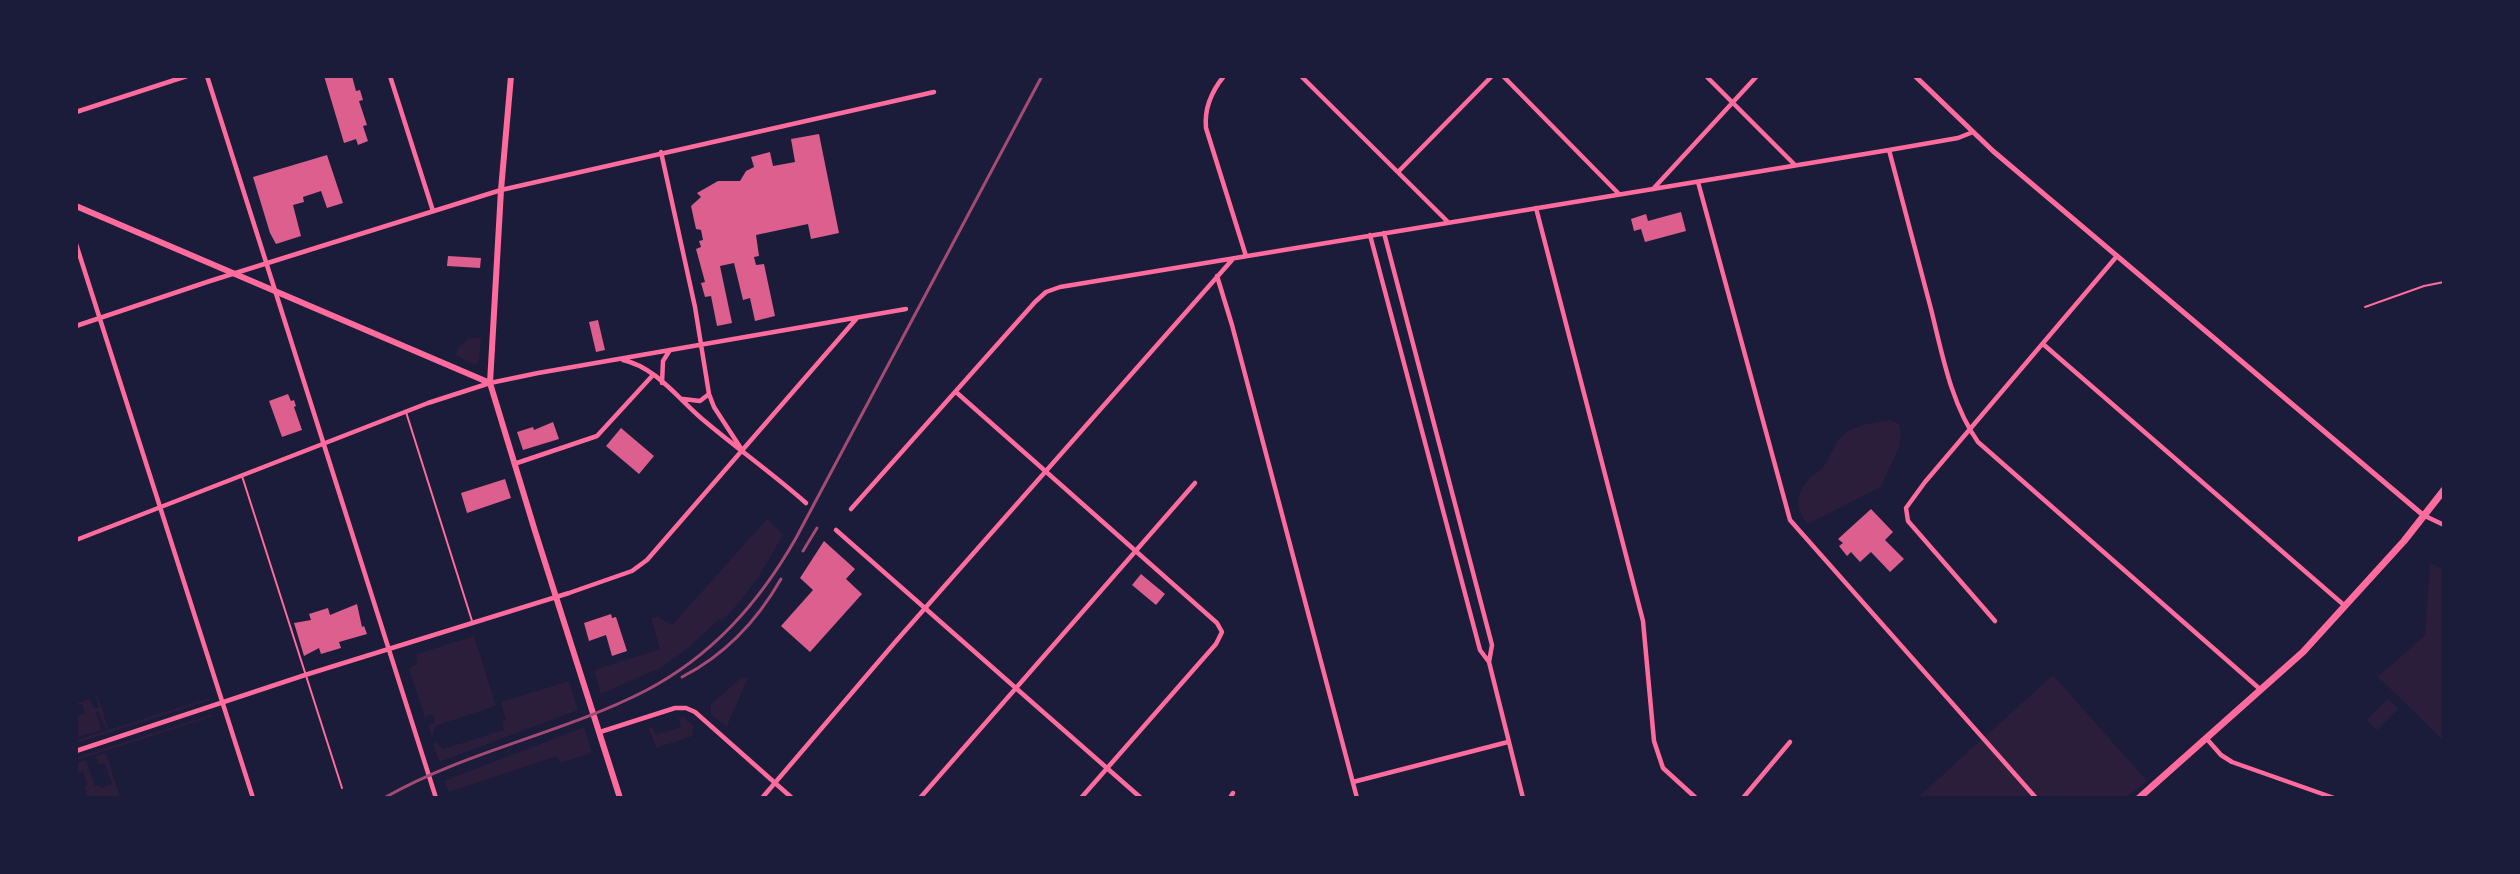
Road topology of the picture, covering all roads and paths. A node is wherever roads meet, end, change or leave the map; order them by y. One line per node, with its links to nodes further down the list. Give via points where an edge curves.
1 (187, 76): 14 (street)
2 (207, 76): 34 (street)
3 (390, 76): 26 (street)
4 (511, 76): 22 (main road)
5 (1224, 76): 31 (street, via 1206,109 1206,128)
6 (1300, 76): 19 (street)
7 (1492, 76): 19 (street)
8 (1503, 76): 23 (street)
9 (1706, 76): 13 (street)
10 (1757, 76): 13 (street)
11 (1915, 76): 15 (street)
12 (934, 92): 17 (street)
13 (1732, 102): 18 (street); 21 (street)
14 (76, 112)
15 (1973, 132): 16 (street); 32 (street)
16 (1889, 150): 18 (street); 55 (street, via 1941,347)
17 (661, 152): 22 (street); 45 (street)
18 (1795, 165): 20 (street)
19 (1398, 172): 27 (street)
20 (1698, 182): 21 (street); 103 (street, via 1790,520)
21 (1653, 189): 23 (street)
22 (501, 190): 26 (street); 50 (main road)
23 (1619, 194): 25 (street)
24 (76, 206): 35 (main road)
25 (1536, 208): 27 (street); 101 (street, via 1643,621 1654,741 1663,768)
26 (434, 211): 34 (street)
27 (1448, 222): 28 (street)
28 (1384, 233): 29 (street); 77 (street, via 1492,645)
29 (1370, 236): 31 (street); 77 (street, via 1476,638)
30 (76, 243): 41 (street)
31 (1246, 256): 33 (street)
32 (2117, 256): 44 (street); 66 (street)
33 (1234, 259): 36 (street); 51 (street, via 1077,283 1046,292)
34 (266, 264): 35 (street); 38 (street)
35 (232, 274): 38 (main road); 41 (street)
36 (1216, 276): 59 (street); 89 (street)
37 (2444, 282): 39 (lane)
38 (275, 291): 50 (main road); 56 (street)
39 (2365, 307)
40 (906, 309): 42 (street)
41 (101, 318): 43 (street); 64 (street)
42 (857, 318): 45 (street); 57 (street)
43 (76, 326)
44 (2043, 344): 55 (street); 72 (street)
45 (701, 345): 46 (street); 52 (street)
46 (670, 350): 47 (street); 49 (street, via 663,361)
47 (621, 359): 48 (street, via 642,366); 50 (street)
48 (653, 375): 49 (street); 58 (street, via 597,436)
49 (662, 383): 53 (street)
50 (490, 384): 54 (street); 58 (main road)
51 (956, 392): 59 (street); 65 (street)
52 (710, 394): 53 (street, via 700,401); 57 (street)
53 (680, 398): 57 (street)
54 (406, 412): 56 (street); 75 (lane)
55 (1969, 430): 74 (street, via 1906,508 1908,521); 80 (street)
56 (323, 445): 60 (street); 76 (street)
57 (742, 450): 63 (street); 71 (street, via 636,569)
58 (514, 464): 71 (main road)
59 (1045, 472): 70 (street); 73 (street)
60 (242, 476): 64 (street); 78 (lane)
61 (1195, 483): 70 (street)
62 (2444, 490): 66 (main road)
63 (806, 503)
64 (160, 507): 69 (street); 81 (street)
65 (851, 509)
66 (2423, 515): 67 (street); 72 (main road)
67 (2444, 525)
68 (836, 530): 73 (street)
69 (76, 540)
70 (1136, 551): 79 (street); 87 (street, via 1222,632 1216,644)
71 (557, 597): 75 (street); 82 (main road)
72 (2345, 606): 80 (main road)
73 (925, 609): 79 (street); 88 (street)
74 (1995, 621)
75 (473, 624): 76 (street)
76 (390, 650): 78 (street); 92 (street)
77 (1489, 662): 84 (street)
78 (305, 675): 81 (street); 90 (lane)
79 (1016, 689): 87 (street); 96 (street)
80 (2261, 690): 83 (main road)
81 (224, 703): 86 (street); 91 (street)
82 (600, 732): 88 (street, via 686,708); 93 (main road)
83 (2206, 738): 104 (main road); 105 (street, via 2232,762)
84 (1508, 742): 89 (street); 100 (street)
85 (1790, 742): 102 (street)
86 (76, 751)
87 (1107, 768): 97 (street); 98 (street)
88 (775, 782): 94 (street); 95 (street)
89 (1353, 782): 99 (street)
90 (342, 788)
91 (253, 798)
92 (436, 798)
93 (620, 798)
94 (762, 798)
95 (792, 798)
96 (920, 798)
97 (1081, 798)
98 (1141, 798)
99 (1357, 798)
100 (1523, 798)
101 (1696, 798)
102 (1743, 798)
103 (2036, 798)
104 (2139, 798)
105 (2334, 798)

